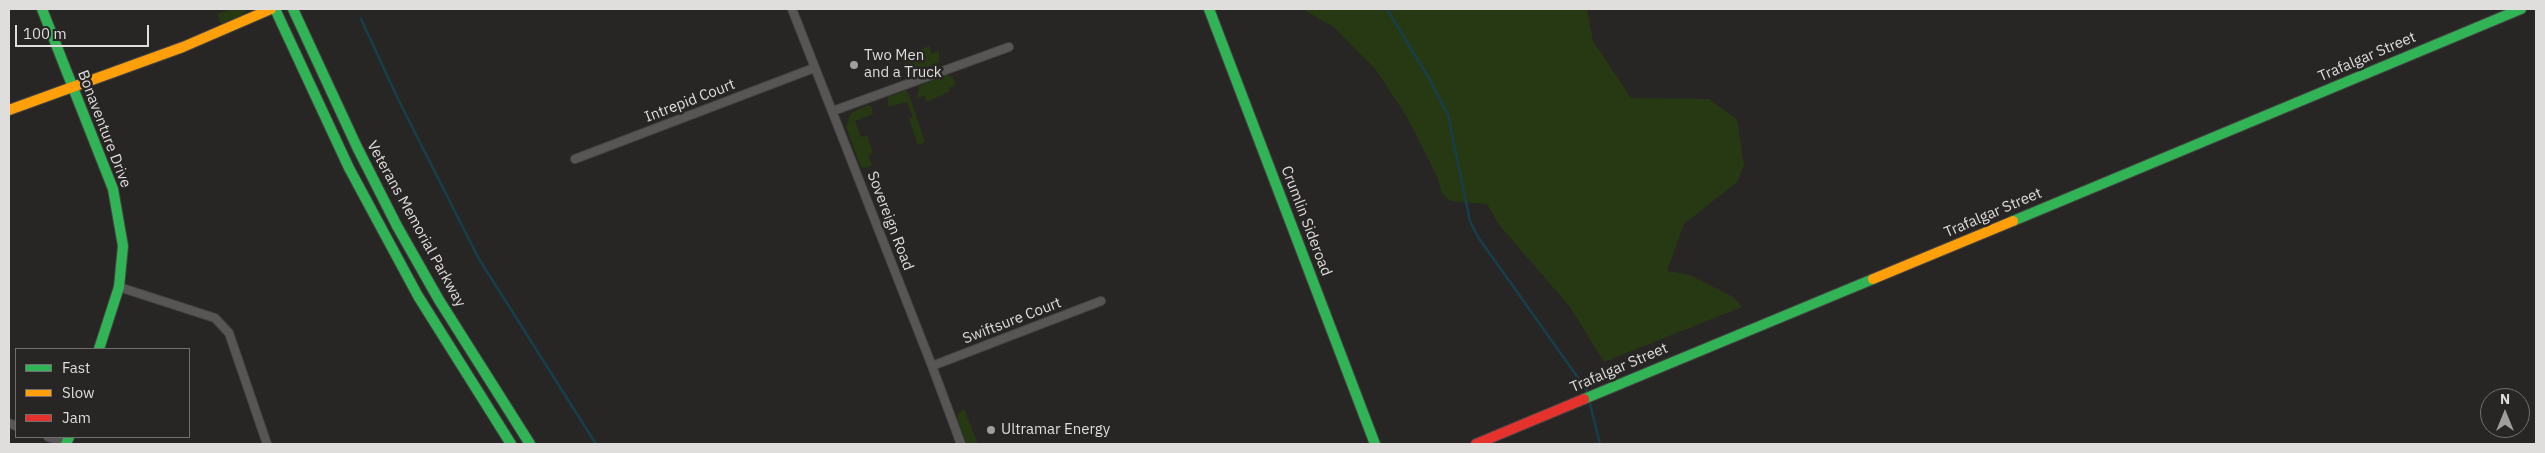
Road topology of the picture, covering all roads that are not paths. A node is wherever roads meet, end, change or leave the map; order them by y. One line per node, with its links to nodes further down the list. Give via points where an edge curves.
1 (42, 9): 9 (main road, Bonaventure Drive)
2 (273, 9): 9 (main road); 20 (main road, Veterans Memorial Parkway, via 348,168 390,245 418,296)
3 (294, 9): 21 (main road, Veterans Memorial Parkway, via 397,226 439,300)
4 (792, 9): 8 (street, Sovereign Road)
5 (1209, 9): 23 (main road, Crumlin Sideroad)
6 (2521, 9): 24 (main road, Trafalgar Street)
7 (1009, 47): 11 (street)
8 (814, 68): 11 (street, Sovereign Road); 12 (street, Intrepid Court)
9 (72, 87): 10 (main road); 13 (main road, Bonaventure Drive, via 113,188 123,246)
10 (9, 110)
11 (832, 111): 16 (street, Sovereign Road)
12 (576, 159)
13 (119, 287): 15 (main road, Bonaventure Drive); 19 (street, via 215,318 229,333)
14 (1101, 302): 16 (street, Swiftsure Court)
15 (99, 348)
16 (932, 366): 22 (street, Sovereign Road)
17 (53, 438): 18 (street)
18 (67, 441)
19 (267, 444)
20 (511, 444)
21 (530, 444)
22 (961, 444)
23 (1375, 444)
24 (1476, 444)

